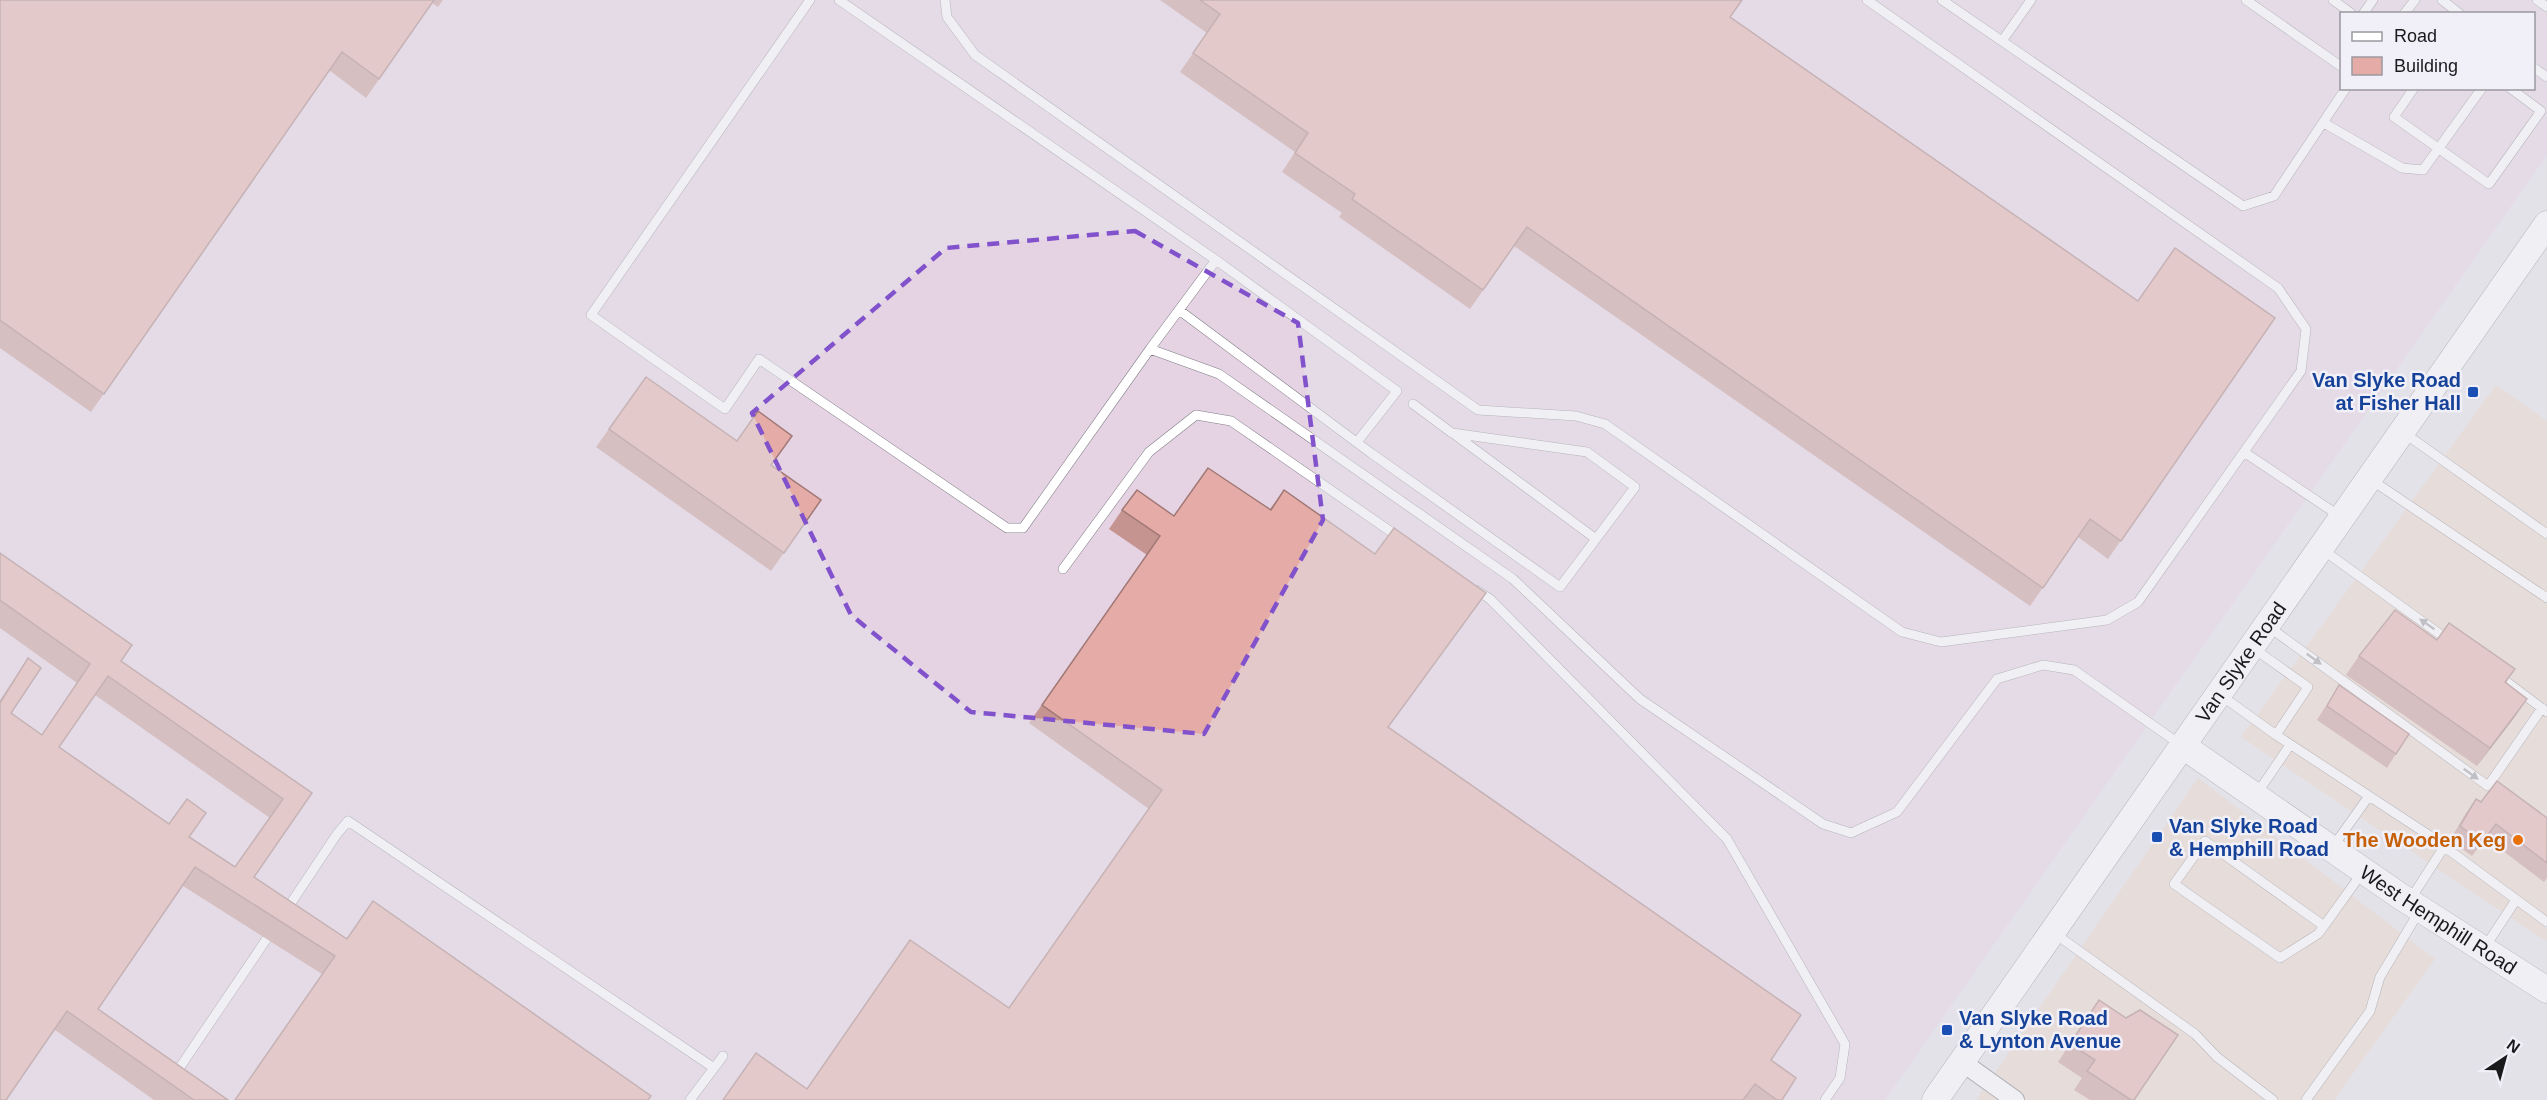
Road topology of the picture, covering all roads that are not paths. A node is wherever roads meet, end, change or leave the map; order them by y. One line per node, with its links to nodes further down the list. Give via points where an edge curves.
1 (810, 0): 27 (lane, via 591,315 725,409 759,359 1007,528 1023,528)
2 (839, 0): 25 (lane)
3 (945, 0): 32 (lane, via 946,16 975,55 1478,410 1576,416 1605,424 1902,632 1941,642 2107,620 2138,602)
4 (1868, 0): 32 (lane, via 2278,288 2306,329 2301,371)
5 (1942, 0): 16 (lane)
6 (2031, 0): 16 (lane)
7 (2246, 0): 17 (lane)
8 (2333, 0): 13 (lane)
9 (2415, 0): 14 (lane)
10 (2442, 0): 15 (lane)
11 (2537, 0): 12 (lane)
12 (2547, 7)
13 (2349, 12)
14 (2406, 12)
15 (2457, 12)
16 (2001, 40): 22 (lane, via 2243,206 2274,196)
17 (2340, 66)
18 (2345, 90): 22 (lane)
19 (2413, 90): 23 (lane, via 2394,117)
20 (2481, 90): 23 (lane)
21 (2513, 90): 23 (lane, via 2541,111 2488,184)
22 (2324, 123): 23 (lane, via 2402,168 2423,170)
23 (2439, 149)
24 (2547, 224): 29 (street, Van Slyke Road)
25 (1216, 260): 26 (lane); 31 (lane, via 1396,391)
26 (1179, 310): 27 (lane); 31 (lane)
27 (1150, 349): 50 (lane, via 1219,374 1513,579 1640,699 1823,824 1851,833 1897,812 1997,679 2043,665 2074,670)
28 (1413, 404): 30 (lane)
29 (2402, 432): 33 (street, Van Slyke Road); 35 (lane)
30 (1452, 433): 36 (lane); 36 (lane, via 1587,452 1597,459 1635,487)
31 (1357, 442): 36 (lane, via 1560,587)
32 (2244, 452): 34 (lane)
33 (2370, 478): 34 (street, Van Slyke Road); 41 (lane)
34 (2341, 517): 38 (street, Van Slyke Road)
35 (2547, 534)
36 (1596, 539)
37 (1413, 546): 39 (lane, via 1231,421 1196,415 1149,452)
38 (2320, 548): 42 (street, Van Slyke Road); 43 (lane, one-way to 38)
39 (1063, 569)
40 (1471, 586): 68 (lane, via 1490,599 1727,839 1845,1044 1840,1078)
41 (2547, 598)
42 (2266, 625): 44 (street, Van Slyke Road); 47 (lane, one-way to 47, via 2488,786)
43 (2452, 643)
44 (2251, 647): 46 (street, Van Slyke Road); 48 (lane, via 2308,687)
45 (2490, 670): 47 (lane)
46 (2219, 694): 48 (lane); 50 (street, Van Slyke Road)
47 (2545, 710)
48 (2276, 735): 49 (lane)
49 (2290, 745): 51 (lane); 52 (lane)
50 (2183, 746): 52 (street, West Hemphill Road); 60 (street, Van Slyke Road)
51 (2369, 796): 53 (lane); 54 (lane)
52 (2255, 797): 54 (street, West Hemphill Road)
53 (2444, 847): 56 (lane); 57 (lane)
54 (2331, 850): 55 (street, West Hemphill Road)
55 (2363, 871): 57 (street, West Hemphill Road); 59 (lane)
56 (2516, 900): 58 (lane); 61 (lane)
57 (2414, 906): 61 (street, West Hemphill Road); 72 (lane, via 2380,977 2370,1011)
58 (2547, 922)
59 (2324, 926): 59 (lane, via 2280,958 2174,884 2205,841)
60 (2052, 932): 64 (street, Van Slyke Road); 71 (lane, via 2194,1034)
61 (2483, 949): 62 (street, West Hemphill Road)
62 (2547, 990)
63 (723, 1056): 65 (lane)
64 (1962, 1062): 69 (street, Van Slyke Road); 70 (street)
65 (714, 1068): 66 (lane, via 348,821); 67 (lane)
66 (172, 1080)
67 (690, 1100)
68 (1825, 1100)
69 (1935, 1100)
70 (2015, 1100)
71 (2273, 1100)
72 (2306, 1100)

